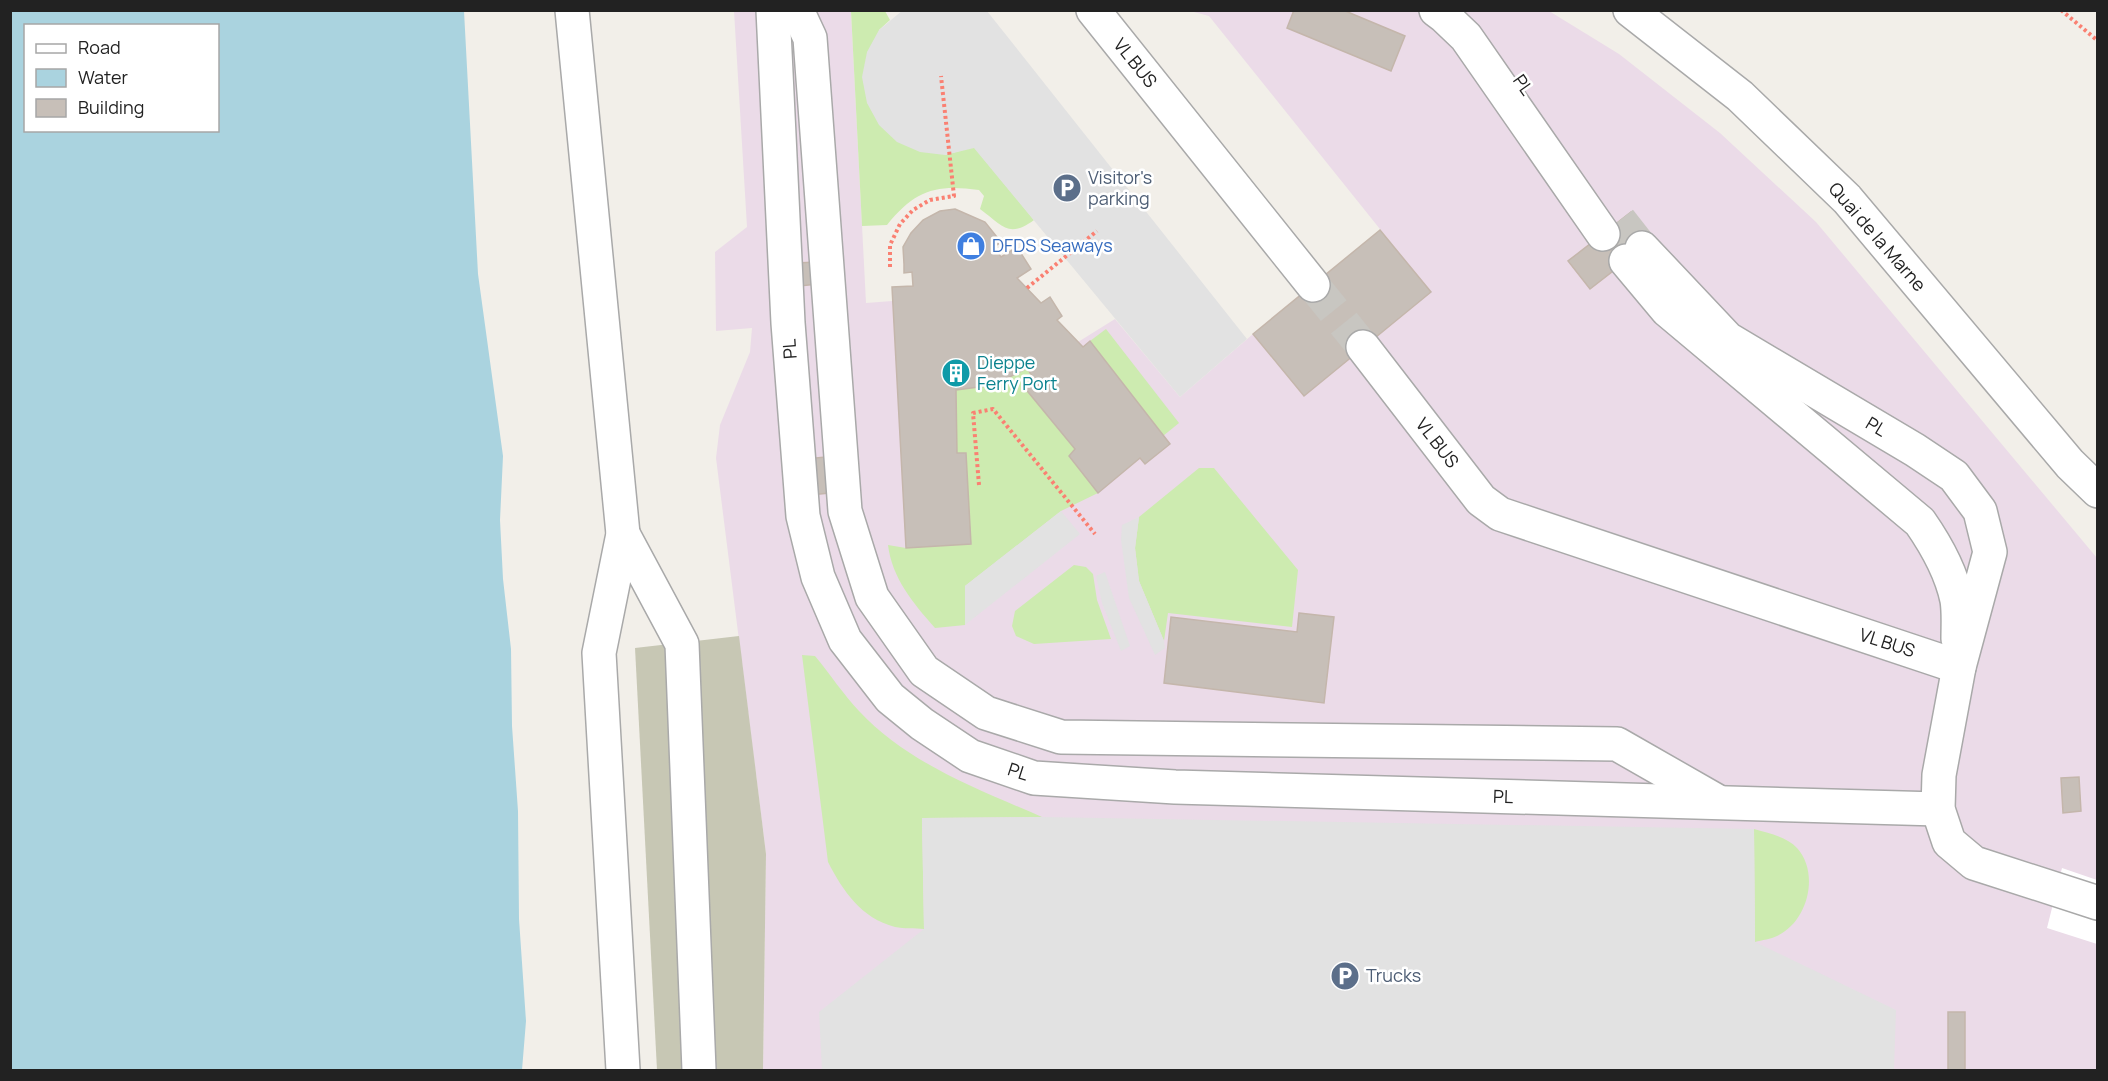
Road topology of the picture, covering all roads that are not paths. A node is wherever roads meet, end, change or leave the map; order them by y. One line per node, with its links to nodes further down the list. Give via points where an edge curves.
1 (572, 10): 11 (street)
2 (773, 10): 13 (street, PL, via 788,323 803,516 818,577 845,640 890,698 969,756 1035,778 1175,787)
3 (797, 10): 13 (street, via 810,38 845,511 872,597 924,670 986,713 1060,737 1617,744)
4 (1093, 10): 8 (street, VL BUS)
5 (1436, 10): 6 (street, PL, via 1466,37 1611,227 1480,23)
6 (1466, 10)
7 (1630, 10): 10 (street, Quai de la Marne, via 1740,96 1846,199)
8 (1314, 285)
9 (1363, 347): 12 (street, VL BUS, via 1481,500 1500,514)
10 (2097, 491)
11 (623, 534): 16 (street, via 599,653); 17 (street, via 682,644)
12 (1959, 667): 12 (street, PL, via 1957,601 1936,545 1920,522 1667,310 1634,255 1728,339 1954,476 1980,511 1990,552); 14 (street, via 1939,775)
13 (1719, 802): 14 (street, PL)
14 (1938, 809): 15 (street, via 1949,842 1974,863)
15 (2083, 898)
16 (623, 1071)
17 (699, 1071)

